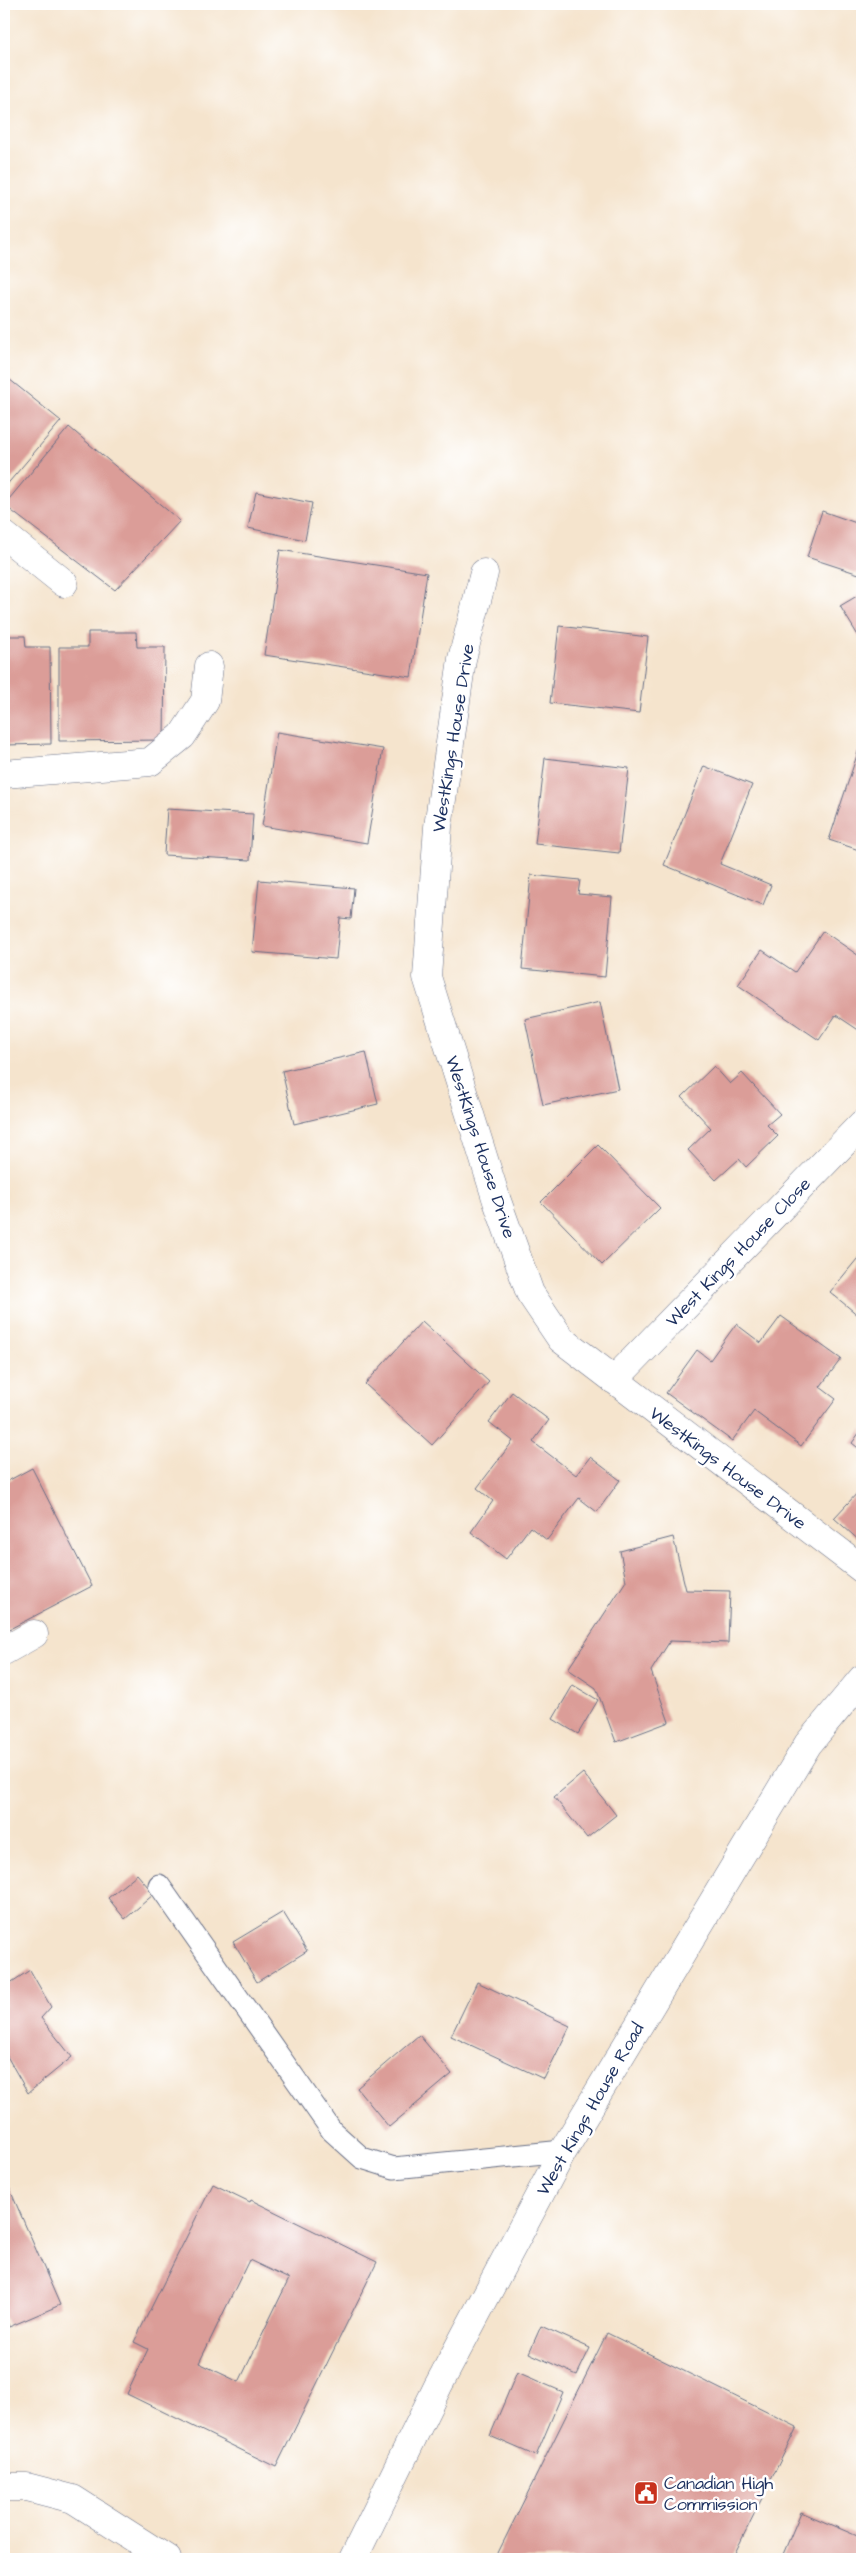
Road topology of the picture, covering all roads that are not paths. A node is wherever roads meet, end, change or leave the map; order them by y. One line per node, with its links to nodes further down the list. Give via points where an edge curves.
1 (4, 535): 3 (street)
2 (484, 573): 7 (street, WestKings House Drive, via 462,659 439,817 426,977 497,1201 530,1293 561,1339)
3 (64, 583)
4 (209, 666): 5 (street, via 205,701 182,736 150,762)
5 (4, 774)
6 (862, 1124): 7 (street, West Kings House Close)
7 (614, 1380): 8 (street, WestKings House Drive)
8 (862, 1569)
9 (34, 1634): 10 (street)
10 (4, 1651)
11 (862, 1678): 13 (street, West Kings House Road, via 808,1744)
12 (159, 1885): 13 (lane, via 332,2131 362,2158 394,2168)
13 (562, 2151): 16 (street, West Kings House Road, via 438,2386)
14 (4, 2486): 15 (street, via 27,2487 73,2499)
15 (158, 2556)
16 (353, 2559)

